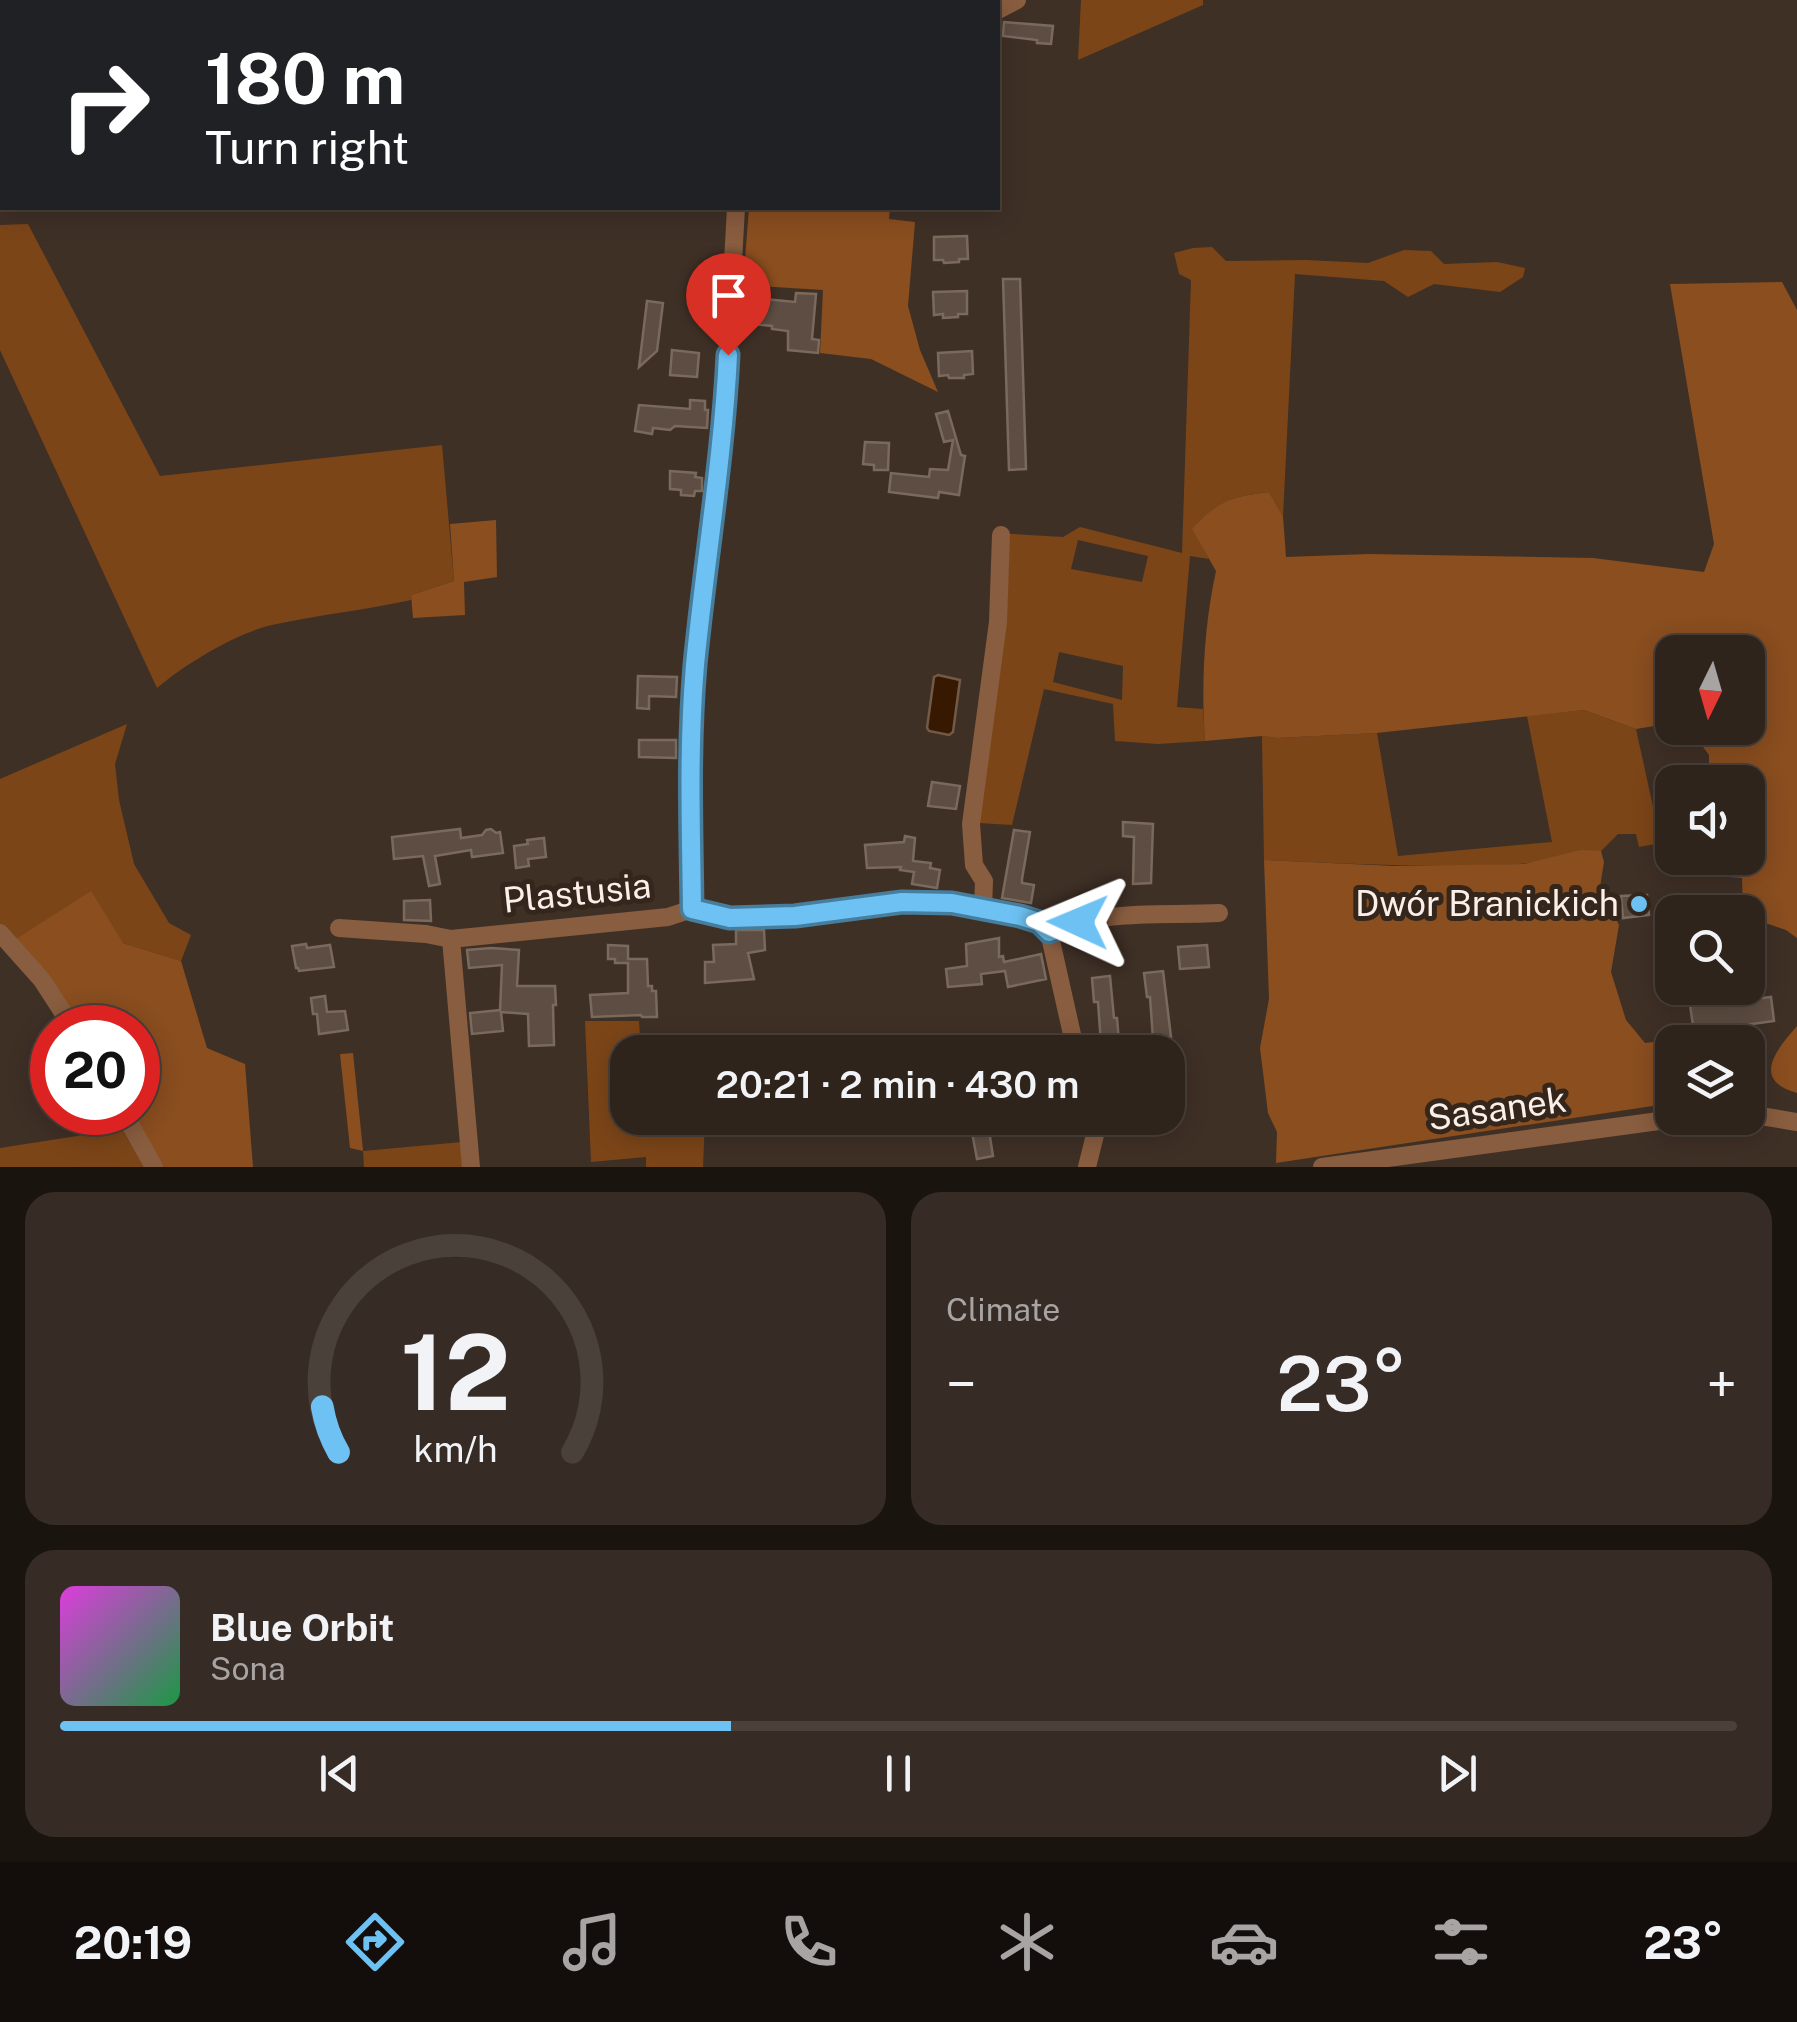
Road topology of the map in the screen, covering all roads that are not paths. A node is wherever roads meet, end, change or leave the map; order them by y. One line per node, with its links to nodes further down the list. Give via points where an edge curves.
1 (736, 210): 4 (street, via 726,386 695,668)
2 (1001, 536): 3 (street, via 998,622 971,824 974,864 984,881)
3 (982, 908): 4 (street, Plastusia, via 902,902 730,918); 7 (street, Plastusia, via 1039,922)
4 (692, 909): 9 (street, Plastusia, via 668,918)
5 (1220, 913): 7 (street, via 1132,914)
6 (339, 928): 9 (street, Plastusia)
7 (1049, 932): 11 (street)
8 (0, 933): 10 (street)
9 (451, 940): 18 (street)
10 (58, 1005)
11 (1072, 1035)
12 (1765, 1117): 14 (street)
13 (1655, 1121): 20 (street, Sasanek)
14 (1797, 1122)
15 (136, 1135): 17 (street)
16 (1095, 1135): 19 (street)
17 (154, 1167)
18 (470, 1167)
19 (1088, 1167)
20 (1322, 1167)

